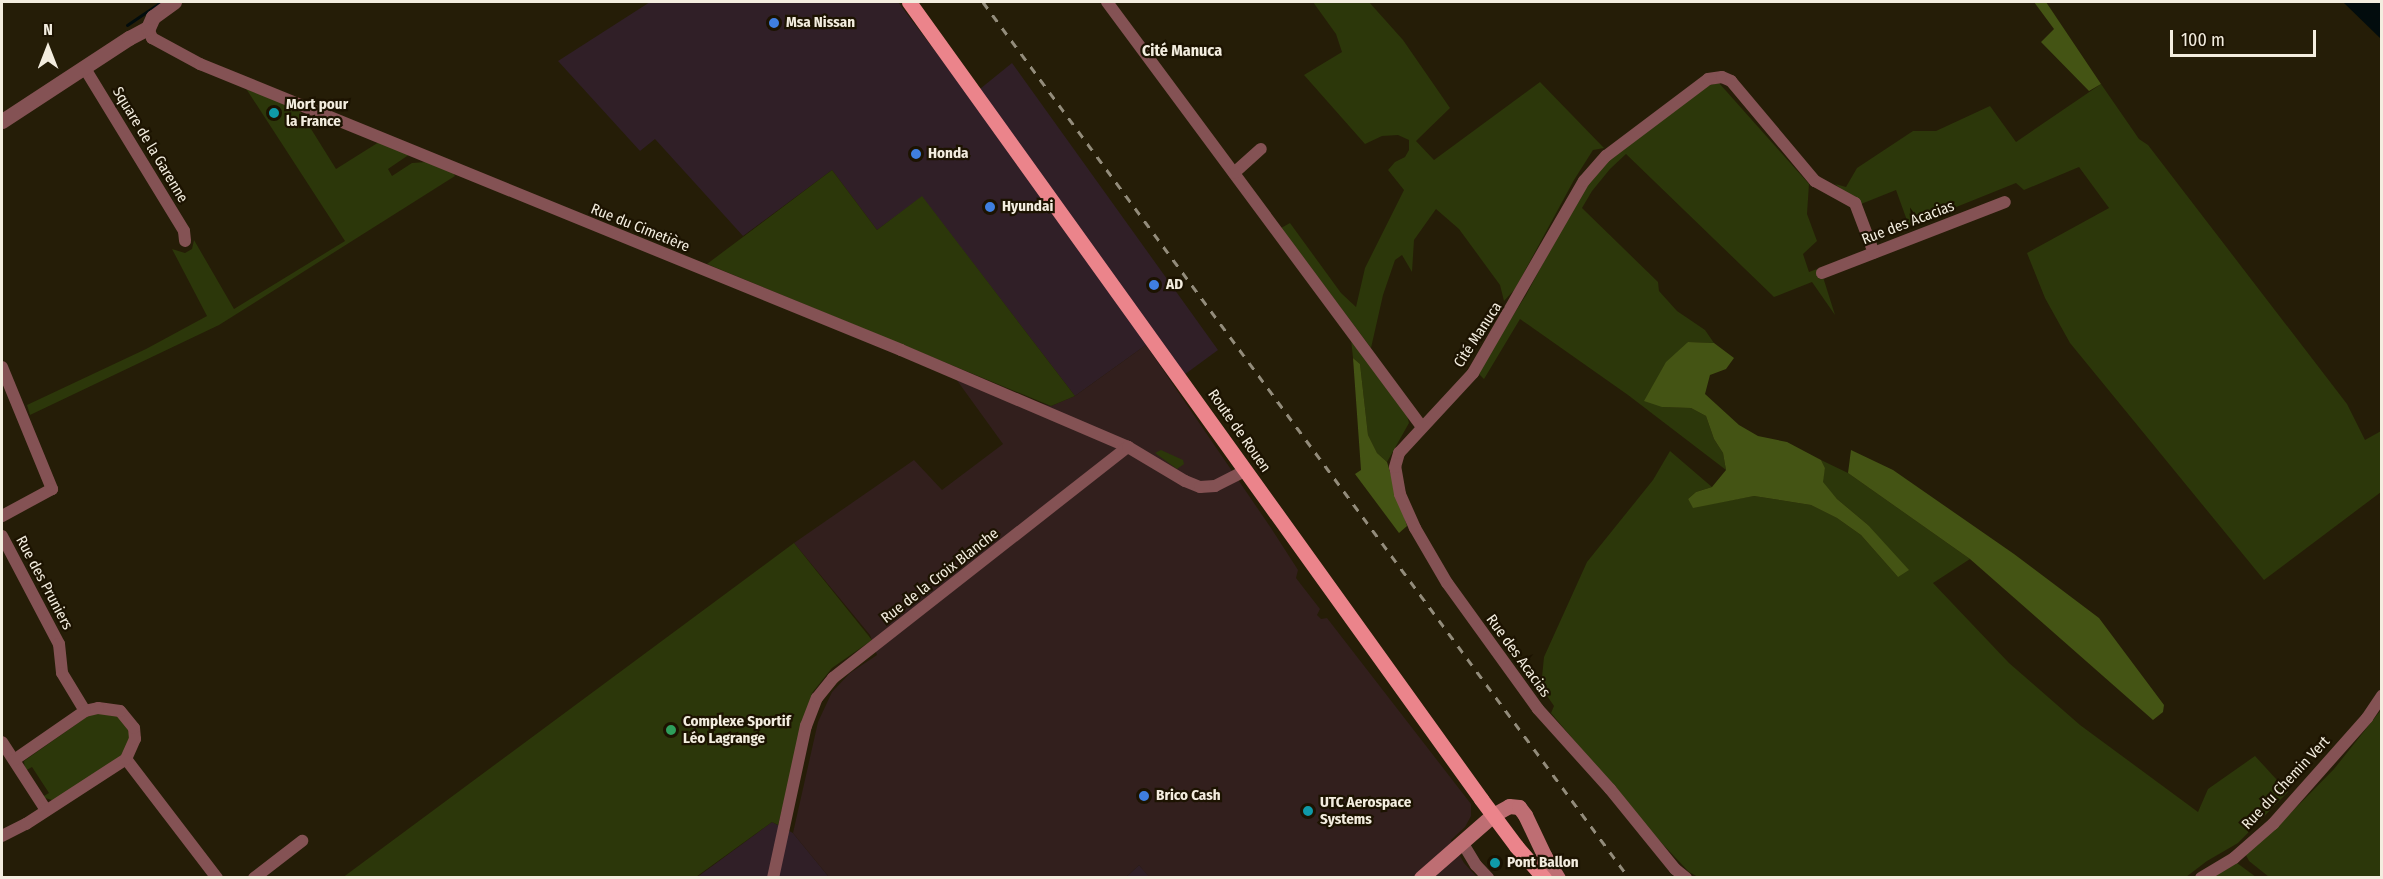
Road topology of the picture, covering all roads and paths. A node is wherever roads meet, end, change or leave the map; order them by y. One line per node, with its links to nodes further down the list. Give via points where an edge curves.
1 (174, 2): 4 (street, via 153,17)
2 (909, 2): 16 (main road, Route de Rouen)
3 (1107, 2): 8 (street)
4 (148, 28): 5 (street); 15 (street, Rue du Cimetière, via 152,38 200,64 912,354)
5 (84, 67): 6 (street); 10 (street, Square de la Garenne, via 176,217 184,231)
6 (2, 119)
7 (1261, 149): 8 (street)
8 (1234, 173): 14 (street)
9 (2005, 202): 11 (street, Rue des Acacias)
10 (184, 241)
11 (1874, 253): 12 (street, Rue des Acacias); 14 (street, Cité Manuca, via 1855,203 1815,181 1731,81 1722,76 1708,79 1606,156 1584,181 1473,373)
12 (1822, 273)
13 (2, 367): 17 (street, via 52,489)
14 (1422, 427): 36 (street, Rue des Acacias, via 1399,453 1396,480 1415,528 1446,583 1538,709)
15 (1128, 447): 16 (street, via 1200,487 1215,486); 31 (street, Rue de la Croix Blanche, via 824,686 806,726)
16 (1245, 471): 25 (main road, Route de Rouen)
17 (2, 516)
18 (2, 536): 20 (street, Rue des Pruniers, via 59,644 63,673)
19 (2382, 696): 37 (street, Rue du Chemin Vert, via 2273,824 2234,858)
20 (85, 711): 22 (street, via 109,708 129,719 135,739); 23 (street)
21 (2, 742): 23 (street)
22 (126, 759): 24 (street); 29 (street)
23 (14, 760): 24 (street)
24 (46, 810): 26 (street)
25 (1493, 815): 28 (main road); 34 (main road, Route de Rouen); 35 (main road, via 1509,806 1519,807)
26 (2, 837)
27 (302, 841): 30 (street)
28 (1462, 842): 32 (main road); 33 (street)
29 (217, 878)
30 (254, 878)
31 (773, 878)
32 (1421, 878)
33 (1488, 878)
34 (1545, 878)
35 (1558, 878)
36 (1686, 878)
37 (2200, 878)

